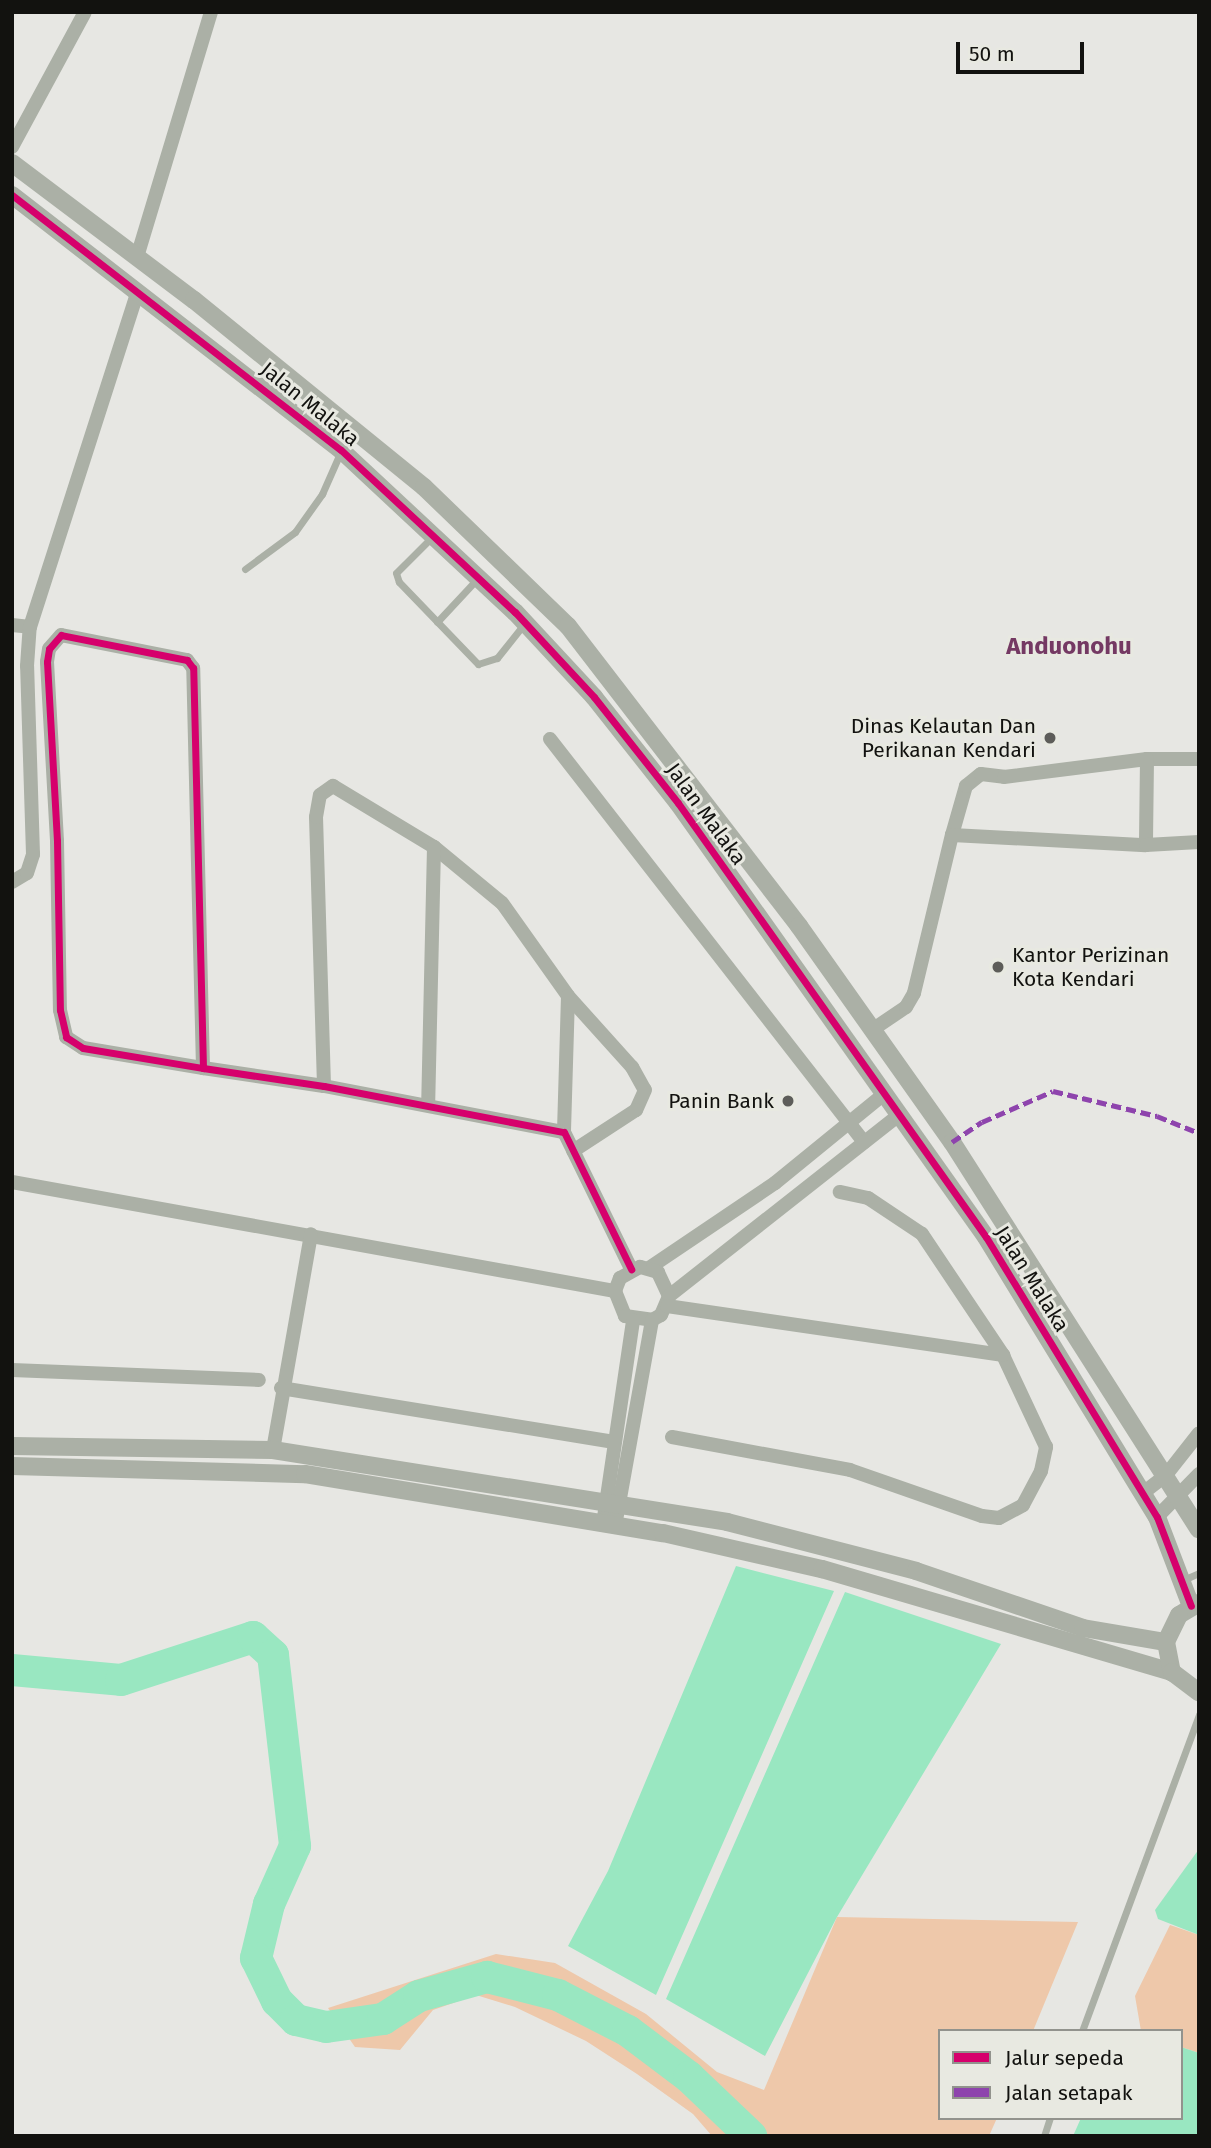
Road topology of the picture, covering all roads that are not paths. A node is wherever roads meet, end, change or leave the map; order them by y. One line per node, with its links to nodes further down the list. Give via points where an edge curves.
1 (85, 12): 3 (street)
2 (211, 12): 6 (street)
3 (12, 147)
4 (12, 163): 6 (street, Jalan Malaka)
5 (12, 195): 7 (street, Jalan Malaka)
6 (137, 257): 25 (street, Jalan Malaka, via 424,487 568,626 791,915)
7 (136, 297): 8 (street, Jalan Malaka); 14 (street)
8 (341, 450): 9 (street, Jalan Malaka); 10 (lane, via 322,494 295,532)
9 (427, 541): 11 (street, Jalan Malaka); 12 (lane, via 396,573)
10 (245, 569)
11 (472, 583): 12 (lane); 15 (street, Jalan Malaka)
12 (437, 622): 15 (lane, via 478,664 497,658)
13 (12, 625): 14 (street)
14 (30, 627): 23 (street, via 27,666 33,854 27,873)
15 (520, 630): 28 (street, Jalan Malaka, via 594,697 678,803)
16 (550, 739): 31 (street)
17 (1147, 759): 18 (street); 19 (street, via 1004,777 981,774 966,786); 21 (street)
18 (1199, 759)
19 (952, 835): 21 (street); 25 (street, via 914,993 906,1007)
20 (1199, 842): 21 (street)
21 (1146, 845)
22 (434, 847): 24 (street, via 502,902); 27 (street, via 340,786 320,795 316,817); 29 (street)
23 (12, 882)
24 (568, 996): 32 (street); 34 (street, via 632,1068 645,1090 636,1110)
25 (872, 1030): 57 (street, Jalan Malaka, via 1012,1231)
26 (203, 1068): 26 (street, via 83,1048 72,1044 62,1028 47,662 51,644 61,635 187,660 193,668); 27 (street)
27 (324, 1086): 29 (street)
28 (879, 1099): 30 (street, Jalan Malaka); 31 (street)
29 (428, 1104): 32 (street)
30 (899, 1115): 33 (street); 59 (street, Jalan Malaka, via 1009,1273)
31 (854, 1120): 33 (street); 37 (street)
32 (564, 1132): 34 (street)
33 (874, 1135): 39 (street)
34 (573, 1151): 41 (street)
35 (12, 1182): 38 (street)
36 (840, 1192): 46 (street, via 868,1198 922,1234)
37 (721, 1222): 39 (street); 40 (street)
38 (311, 1234): 42 (street); 49 (street)
39 (738, 1242): 43 (street)
40 (649, 1268): 41 (street); 43 (street, via 664,1279)
41 (631, 1269): 42 (street)
42 (615, 1291): 45 (street, via 619,1309)
43 (668, 1301): 44 (street); 46 (street)
44 (652, 1320): 45 (street); 55 (street)
45 (633, 1321): 52 (street)
46 (1003, 1355): 51 (street, via 1046,1447 1041,1471 1023,1505 999,1518 850,1471)
47 (12, 1370): 48 (street)
48 (259, 1380)
49 (282, 1388): 52 (street); 54 (street)
50 (1199, 1433): 57 (street)
51 (672, 1437)
52 (613, 1443): 55 (street)
53 (12, 1446): 54 (street)
54 (273, 1450): 60 (street)
55 (619, 1460): 60 (street)
56 (12, 1466): 63 (street, via 304,1474)
57 (1166, 1475): 59 (street); 61 (street, Jalan Malaka)
58 (1196, 1478): 61 (street)
59 (1143, 1493): 62 (street, Jalan Malaka)
60 (613, 1494): 63 (street); 67 (street, via 916,1571 1083,1628)
61 (1178, 1497): 62 (street); 64 (street, Jalan Malaka)
62 (1157, 1517): 65 (street, Jalan Malaka)
63 (609, 1525): 68 (street, via 822,1569)
64 (1199, 1529)
65 (1191, 1576): 66 (street, Jalan Malaka)
66 (1195, 1604): 67 (street, via 1175,1621)
67 (1166, 1642): 68 (street)
68 (1172, 1672): 69 (street)
69 (1199, 1692)
70 (1199, 1714): 71 (lane)
71 (1083, 2029)

